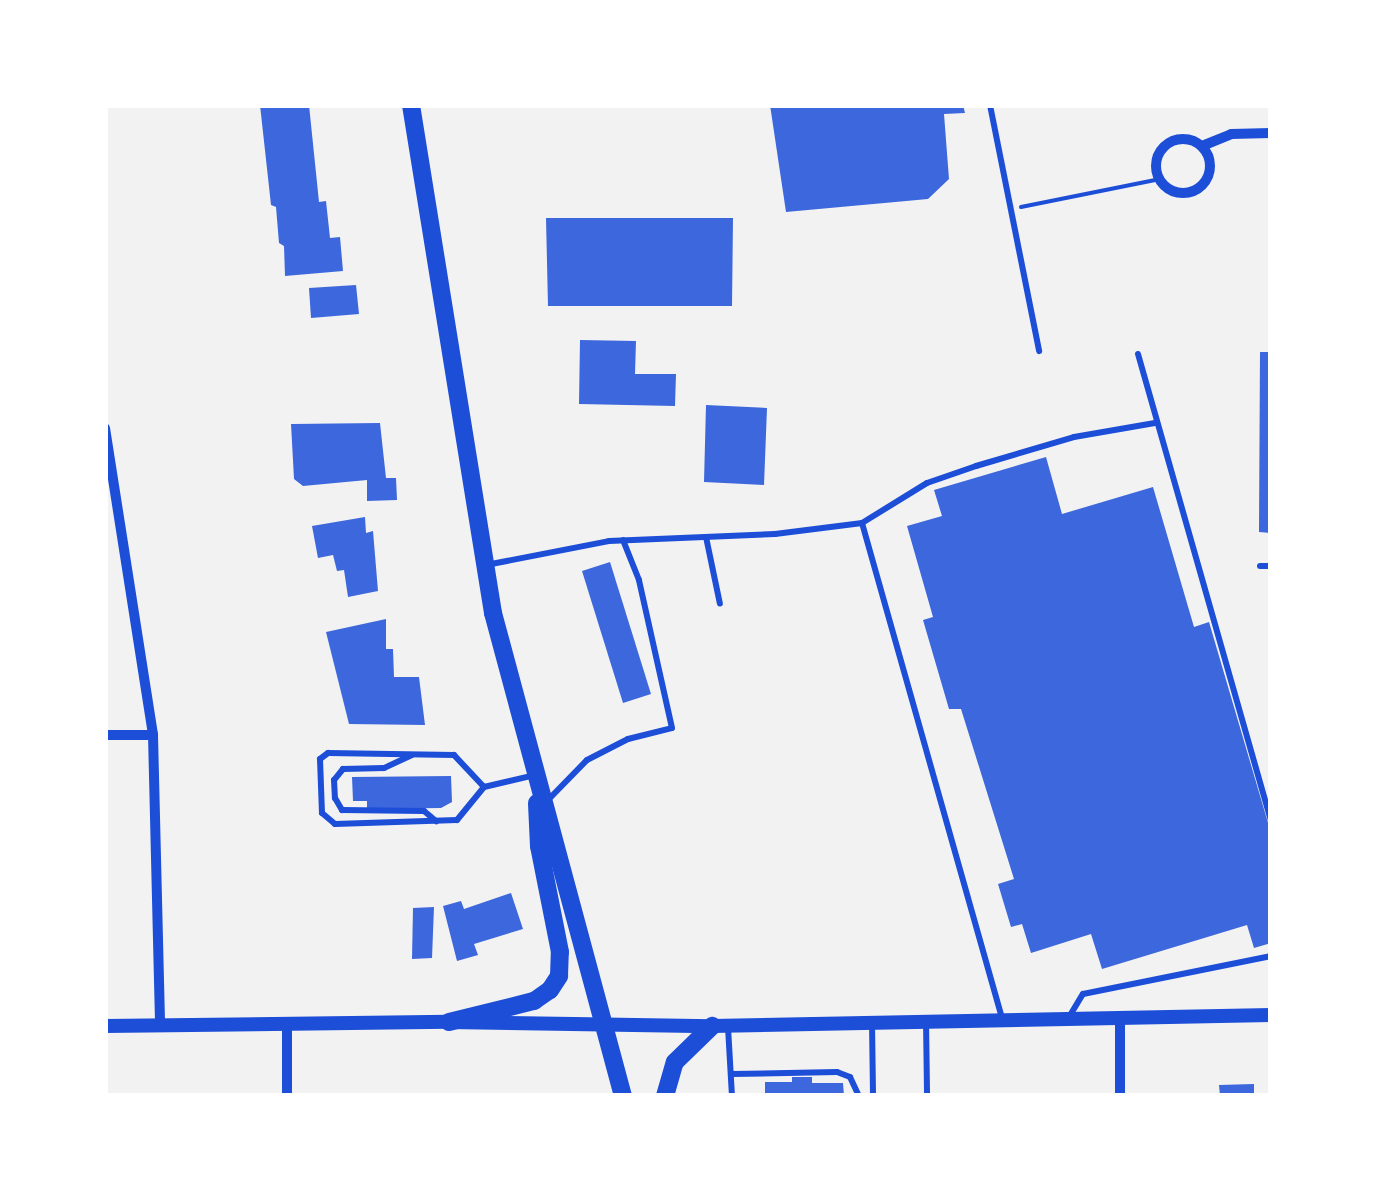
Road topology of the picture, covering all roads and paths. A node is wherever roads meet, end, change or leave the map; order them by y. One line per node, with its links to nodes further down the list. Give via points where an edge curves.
1 (411, 105): 14 (main road)
2 (990, 105): 6 (lane)
3 (1271, 133): 4 (street, via 1231,134)
4 (1202, 146): 5 (street, via 1178,139 1163,147 1156,163); 5 (street, via 1210,172 1200,187 1183,193)
5 (1160, 180): 6 (path)
6 (1011, 209): 7 (lane)
7 (1039, 352)
8 (1138, 354): 9 (lane)
9 (1155, 422): 11 (lane, via 976,466 927,483); 24 (lane)
10 (105, 428): 19 (street)
11 (862, 522): 12 (lane); 28 (lane)
12 (706, 537): 13 (lane); 17 (lane)
13 (623, 540): 14 (lane); 23 (lane, via 639,580 672,728 628,739 587,760)
14 (484, 565): 21 (main road)
15 (1260, 566): 16 (lane)
16 (1271, 566)
17 (720, 604)
18 (105, 735): 19 (street)
19 (153, 735): 37 (street)
20 (413, 754): 22 (lane, via 454,755); 25 (lane, via 384,768 343,769 334,780 334,798 342,810 424,811); 25 (lane, via 328,753 320,759 322,813 335,824)
21 (535, 779): 22 (lane); 23 (main road); 33 (main road, via 559,976 534,1001)
22 (484, 787): 25 (lane, via 457,820)
23 (544, 804): 35 (main road)
24 (1271, 820)
25 (436, 821)
26 (1271, 956): 29 (lane, via 1083,994)
27 (1271, 1015): 30 (street)
28 (1002, 1018): 29 (street); 31 (street)
29 (1068, 1018): 30 (street)
30 (1120, 1018): 47 (street)
31 (926, 1019): 32 (street); 46 (lane)
32 (872, 1020): 38 (street); 45 (lane)
33 (449, 1022): 34 (street); 35 (street)
34 (287, 1023): 37 (street); 40 (street)
35 (608, 1025): 38 (street); 41 (main road)
36 (105, 1026): 37 (street)
37 (160, 1026)
38 (720, 1026): 39 (lane); 42 (main road, via 675,1062)
39 (732, 1074): 43 (lane); 44 (lane, via 837,1072 850,1077)
40 (286, 1096)
41 (624, 1096)
42 (665, 1096)
43 (732, 1096)
44 (859, 1096)
45 (873, 1096)
46 (927, 1096)
47 (1120, 1096)

